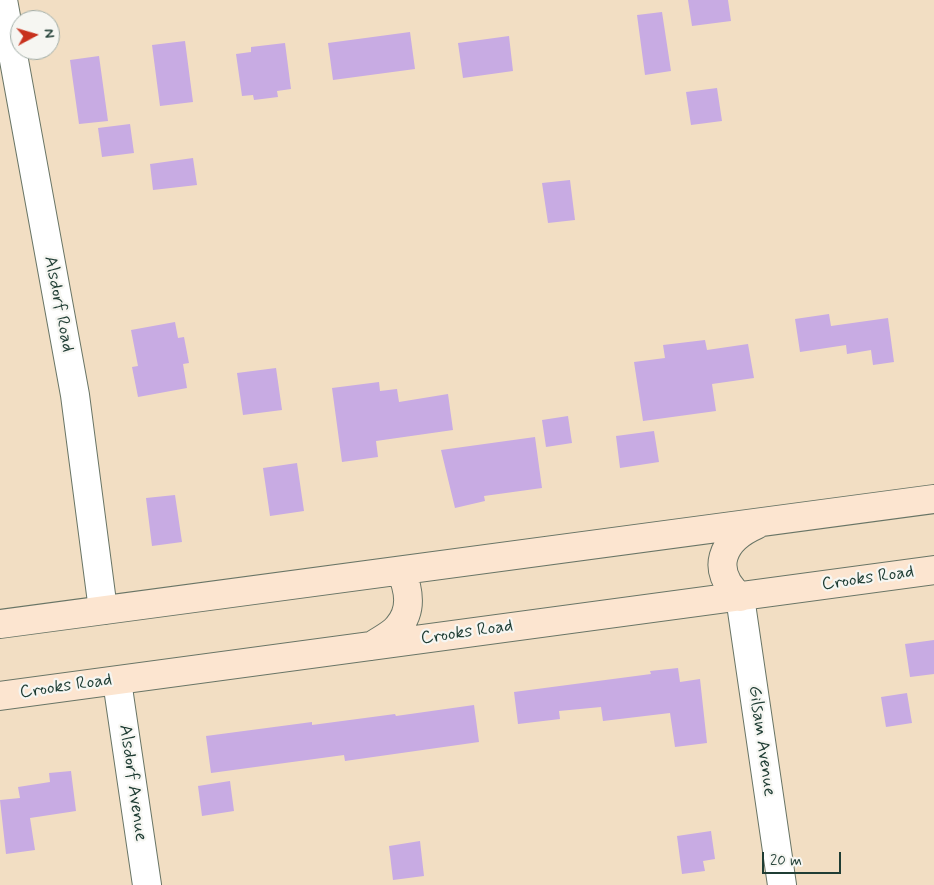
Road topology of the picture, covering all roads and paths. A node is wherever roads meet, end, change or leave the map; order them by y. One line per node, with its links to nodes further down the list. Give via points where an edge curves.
1 (3, 0): 7 (street, Alsdorf Road, via 75,395)
2 (934, 499): 3 (main road)
3 (762, 522): 5 (main road); 6 (main road, via 744,530 726,550 724,577)
4 (934, 570): 6 (main road, Crooks Road)
5 (401, 571): 7 (main road); 9 (main road, via 409,597 407,612 398,628)
6 (740, 597): 9 (main road, Crooks Road); 13 (street, Gilsam Avenue)
7 (103, 610): 8 (main road)
8 (0, 624)
9 (371, 647): 10 (main road, Crooks Road)
10 (117, 681): 11 (main road, Crooks Road); 12 (street, Alsdorf Avenue)
11 (0, 696)
12 (147, 885)
13 (782, 885)

